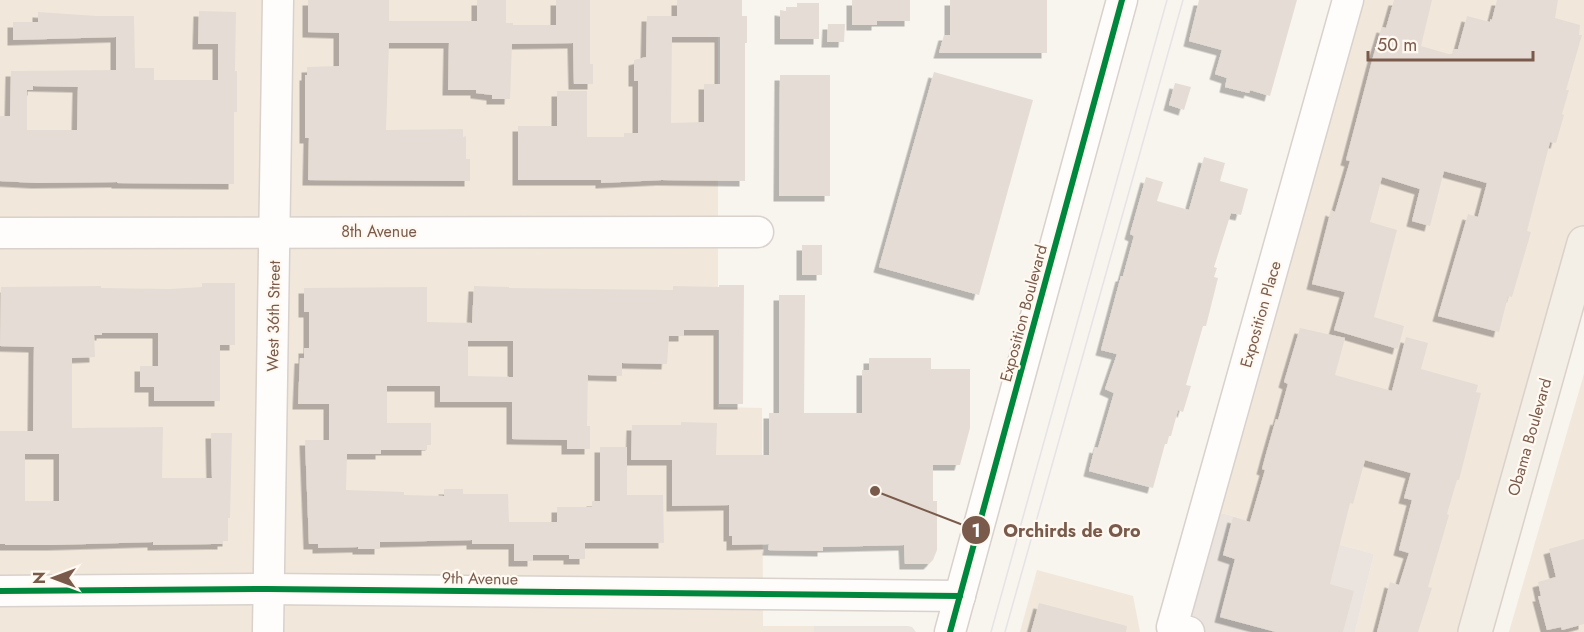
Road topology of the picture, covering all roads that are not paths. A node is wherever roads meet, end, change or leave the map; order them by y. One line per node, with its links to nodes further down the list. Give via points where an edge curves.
1 (278, 0): 4 (street, West 36th Street)
2 (1122, 0): 10 (street, Exposition Boulevard)
3 (1348, 0): 11 (street, Exposition Place)
4 (274, 231): 5 (street, 8th Avenue); 6 (street, 8th Avenue); 8 (street, West 36th Street)
5 (758, 232)
6 (0, 233)
7 (1584, 243): 14 (main road, Obama Boulevard)
8 (268, 590): 9 (street, 9th Avenue); 10 (street, 9th Avenue); 12 (street, West 36th Street)
9 (0, 591)
10 (960, 596): 13 (street, Exposition Boulevard)
11 (1181, 630)
12 (268, 632)
13 (950, 632)
14 (1475, 632)

